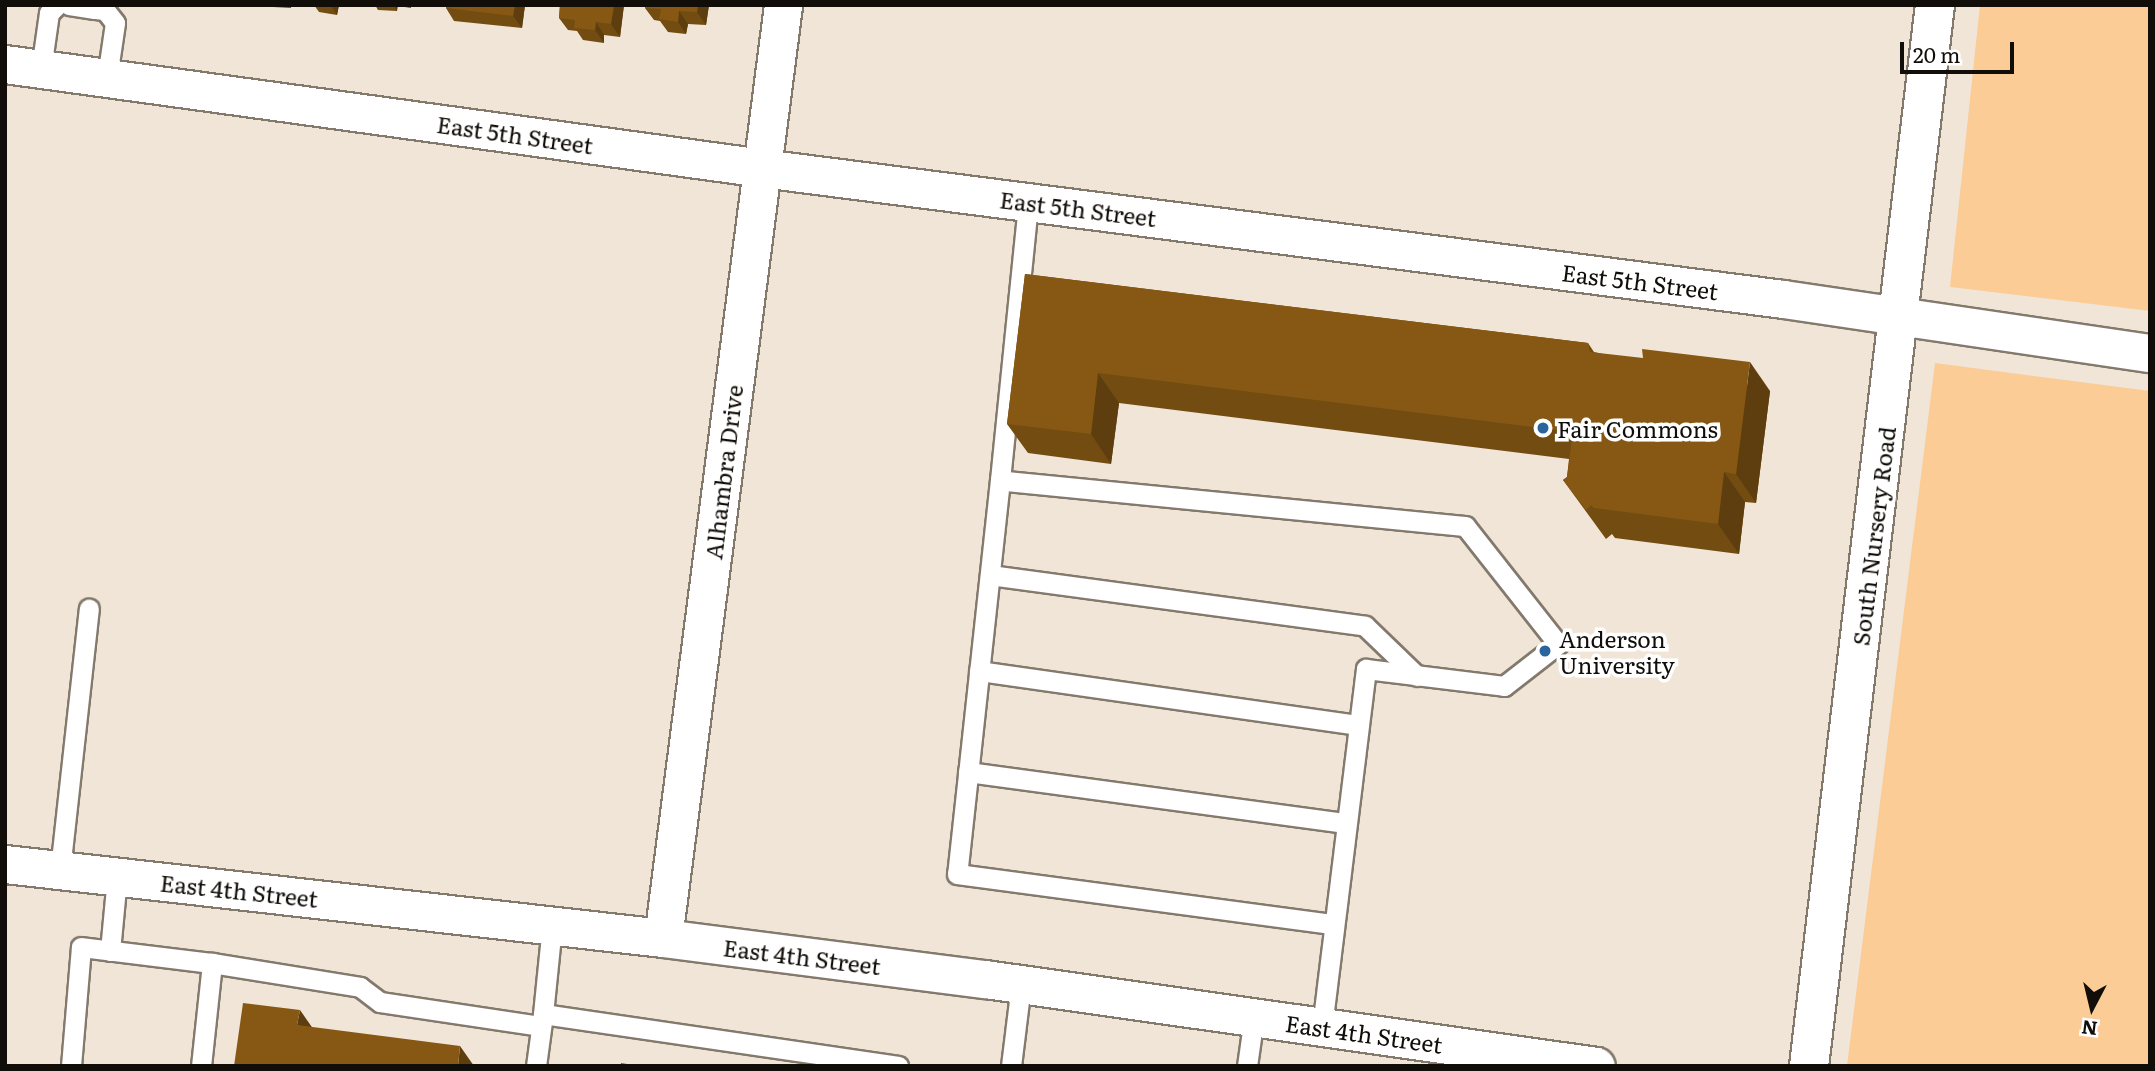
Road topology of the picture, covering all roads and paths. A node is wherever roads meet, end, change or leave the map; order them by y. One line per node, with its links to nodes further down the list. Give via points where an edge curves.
1 (57, 5): 7 (lane, via 49,13)
2 (69, 5): 5 (lane)
3 (783, 5): 9 (street, Alhambra Drive)
4 (1935, 5): 11 (street, South Nursery Road)
5 (95, 7): 8 (lane, via 105,10 115,23)
6 (5, 64): 7 (street, East 5th Street)
7 (41, 69): 8 (street, East 5th Street)
8 (107, 77): 9 (street, East 5th Street)
9 (762, 168): 10 (street, East 5th Street); 26 (street, Alhambra Drive)
10 (1028, 202): 11 (street, East 5th Street, via 1783,299); 13 (lane)
11 (1898, 318): 12 (street, East 5th Street); 40 (street, South Nursery Road)
12 (2150, 354)
13 (1000, 480): 14 (lane); 17 (lane, via 1465,526 1558,644 1504,686)
14 (990, 575): 16 (lane); 17 (lane, via 1365,626)
15 (89, 609): 22 (lane)
16 (979, 671): 18 (lane); 19 (lane)
17 (1417, 676): 18 (lane, via 1366,669)
18 (1358, 725): 20 (lane)
19 (968, 772): 20 (lane); 24 (lane, via 957,874)
20 (1346, 823): 24 (lane)
21 (5, 864): 22 (street, East 4th Street)
22 (60, 870): 23 (street, East 4th Street)
23 (117, 877): 25 (street, East 4th Street); 27 (lane)
24 (1332, 923): 32 (lane)
25 (552, 926): 26 (street, East 4th Street); 31 (lane)
26 (663, 938): 29 (street, East 4th Street)
27 (110, 951): 28 (lane); 33 (lane, via 81,947)
28 (212, 963): 31 (lane, via 360,987 380,1002); 34 (lane)
29 (1021, 984): 30 (street, East 4th Street); 37 (lane)
30 (1254, 1017): 32 (street, East 4th Street); 38 (lane)
31 (542, 1020): 35 (lane); 36 (lane)
32 (1322, 1027): 39 (street, East 4th Street)
33 (71, 1066)
34 (201, 1066)
35 (536, 1066)
36 (898, 1066)
37 (1011, 1066)
38 (1247, 1066)
39 (1596, 1066)
40 (1809, 1066)

